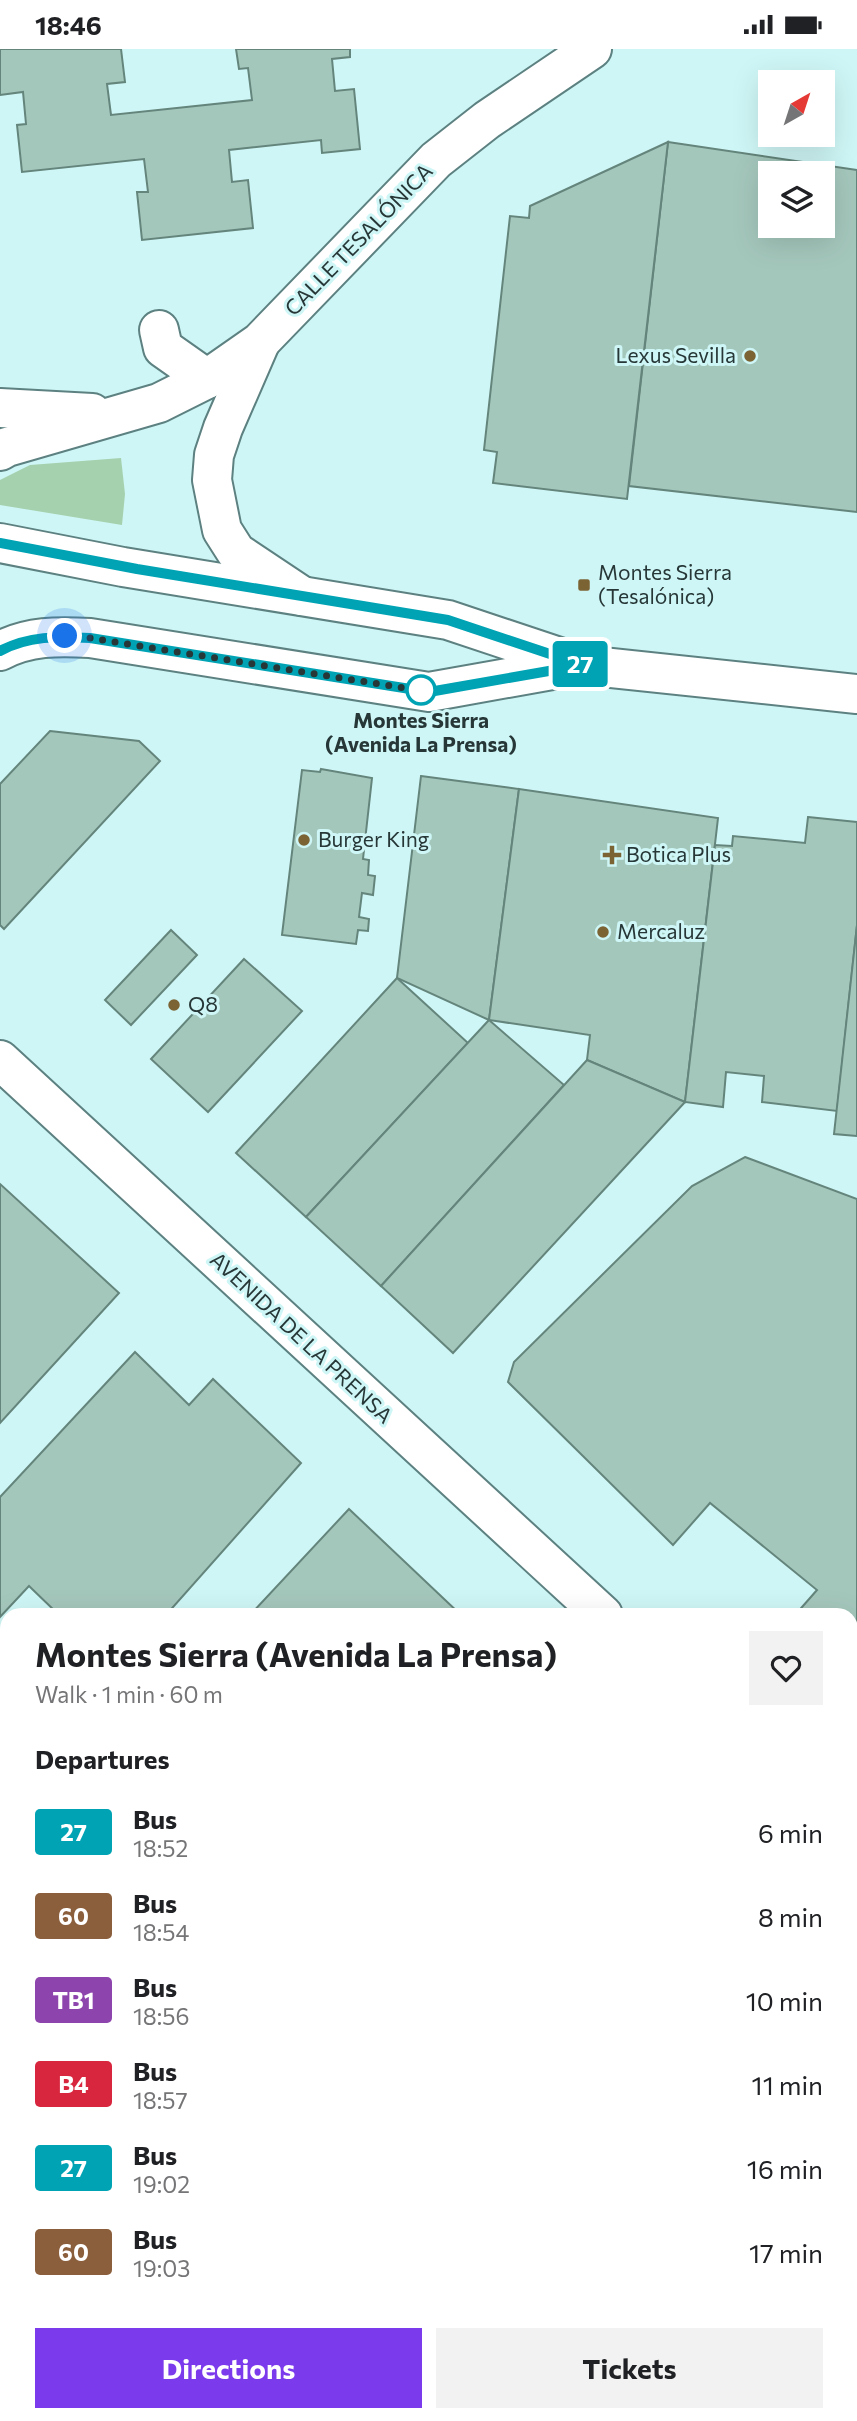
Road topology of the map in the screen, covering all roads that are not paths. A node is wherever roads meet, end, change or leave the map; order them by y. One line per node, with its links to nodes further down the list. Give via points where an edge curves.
1 (592, 49): 3 (street, CALLE TESALÓNICA, via 436,160)
2 (159, 330): 4 (street, via 163,348)
3 (260, 342): 4 (street, CALLE TESALÓNICA); 9 (street, via 223,428 212,480 222,530 236,552)
4 (207, 379): 6 (street, CALLE TESALÓNICA, via 159,403)
5 (0, 408): 6 (street)
6 (119, 414): 7 (street, CALLE TESALÓNICA)
7 (0, 451)
8 (0, 543): 9 (street)
9 (302, 596): 11 (street, via 448,620)
10 (0, 651): 11 (street, via 44,637 90,638 429,692)
11 (583, 665): 12 (street)
12 (857, 694)
13 (0, 1060): 14 (street, AVENIDA DE LA PRENSA)
14 (595, 1608)

